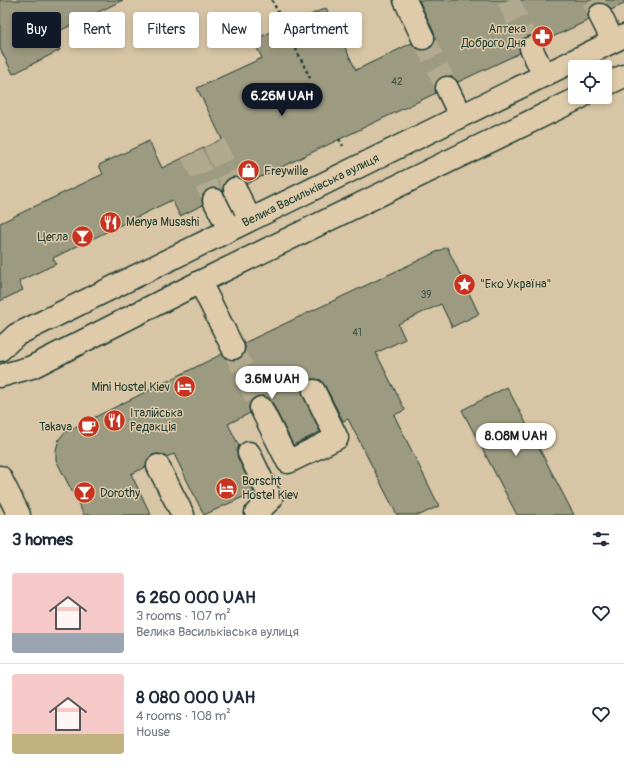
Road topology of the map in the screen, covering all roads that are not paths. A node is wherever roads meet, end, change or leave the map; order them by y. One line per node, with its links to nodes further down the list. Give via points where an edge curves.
1 (405, 0): 3 (main road)
2 (600, 15): 4 (main road)
3 (423, 38)
4 (618, 38): 6 (main road, Велика Васильківська вулиця)
5 (531, 48): 6 (main road)
6 (544, 75): 11 (main road, Велика Васильківська вулиця)
7 (624, 76): 8 (main road)
8 (612, 82)
9 (447, 88): 11 (main road)
10 (568, 103): 16 (main road)
11 (460, 115): 14 (main road, Велика Васильківська вулиця)
12 (236, 189): 14 (main road)
13 (214, 200): 15 (main road)
14 (250, 219): 15 (main road, Велика Васильківська вулиця)
15 (229, 229): 18 (main road, Велика Васильківська вулиця, via 16,335)
16 (200, 282): 17 (main road); 19 (main road, via 32,367)
17 (233, 348)
18 (0, 350)
19 (0, 376)
20 (314, 391): 21 (main road, via 337,438 288,462)
21 (261, 408)
22 (249, 452): 27 (main road, via 271,499 256,513)
23 (158, 466): 26 (main road)
24 (0, 477): 25 (main road)
25 (19, 515)
26 (183, 515)
27 (257, 515)

